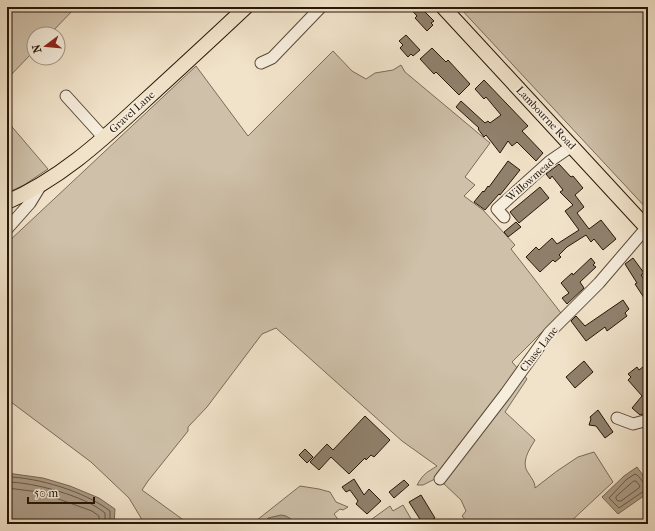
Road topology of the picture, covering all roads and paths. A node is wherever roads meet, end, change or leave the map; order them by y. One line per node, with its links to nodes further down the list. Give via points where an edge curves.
1 (246, 7): 6 (main road, Gravel Lane)
2 (321, 7): 4 (street, via 272,58)
3 (442, 7): 7 (main road, Lambourne Road)
4 (261, 63)
5 (66, 96): 6 (street)
6 (104, 138): 8 (main road, Gravel Lane)
7 (572, 146): 10 (street, Willowmead, via 550,161 497,209); 11 (main road, Lambourne Road)
8 (41, 185): 9 (main road, Gravel Lane); 12 (street)
9 (7, 202)
10 (504, 217)
11 (647, 228): 15 (street, Chase Lane, via 600,283 549,333)
12 (7, 229)
13 (617, 418): 14 (street, via 633,424)
14 (648, 420)
15 (440, 478)

